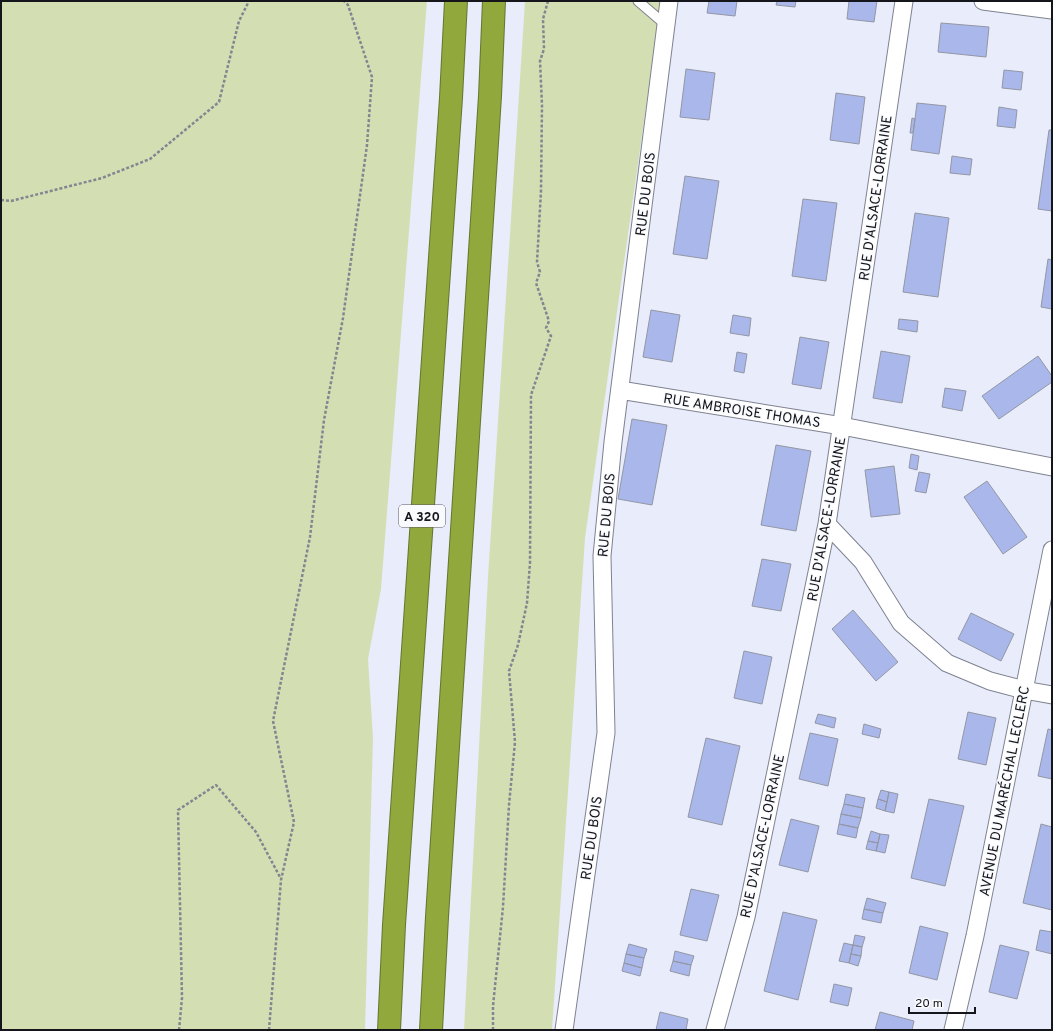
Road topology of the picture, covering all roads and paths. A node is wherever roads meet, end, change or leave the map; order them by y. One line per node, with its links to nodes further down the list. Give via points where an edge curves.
1 (249, 1): 12 (path, via 240,20 220,102 150,158 102,178 11,202)
2 (344, 1): 20 (path, via 348,5 372,77 367,145 343,318 324,420 310,537 274,721 294,822)
3 (456, 1): 23 (highway, A 320, via 452,98)
4 (494, 1): 24 (highway, A 320)
5 (548, 1): 25 (path, via 543,19 544,49 540,61 541,191 536,262 540,272 536,283 549,321 546,328 551,336 531,395 530,570 527,603 518,645 509,671 514,742)
6 (638, 1): 11 (lane)
7 (669, 1): 11 (street, RUE DU BOIS)
8 (904, 1): 14 (street, RUE D'ALSACE-LORRAINE)
9 (984, 1): 10 (street)
10 (1052, 10)
11 (666, 25): 13 (street, RUE DU BOIS)
12 (1, 200)
13 (620, 390): 14 (street, RUE AMBROISE THOMAS); 26 (street, RUE DU BOIS, via 602,556 606,733)
14 (842, 426): 15 (street, RUE AMBROISE THOMAS); 16 (street, RUE D'ALSACE-LORRAINE)
15 (1052, 467)
16 (828, 524): 18 (street, via 863,562 901,623 947,663 990,681); 27 (street, RUE D'ALSACE-LORRAINE, via 746,917)
17 (1052, 550): 18 (street, AVENUE DU MARÉCHAL LECLERC)
18 (1024, 690): 19 (street); 28 (street, AVENUE DU MARÉCHAL LECLERC, via 975,936)
19 (1052, 695)
20 (281, 880): 21 (path, via 256,832 216,785 178,810 182,998); 22 (path)
21 (179, 1030)
22 (269, 1030)
23 (388, 1030)
24 (431, 1030)
25 (493, 1030)
26 (564, 1030)
27 (715, 1030)
28 (952, 1030)

